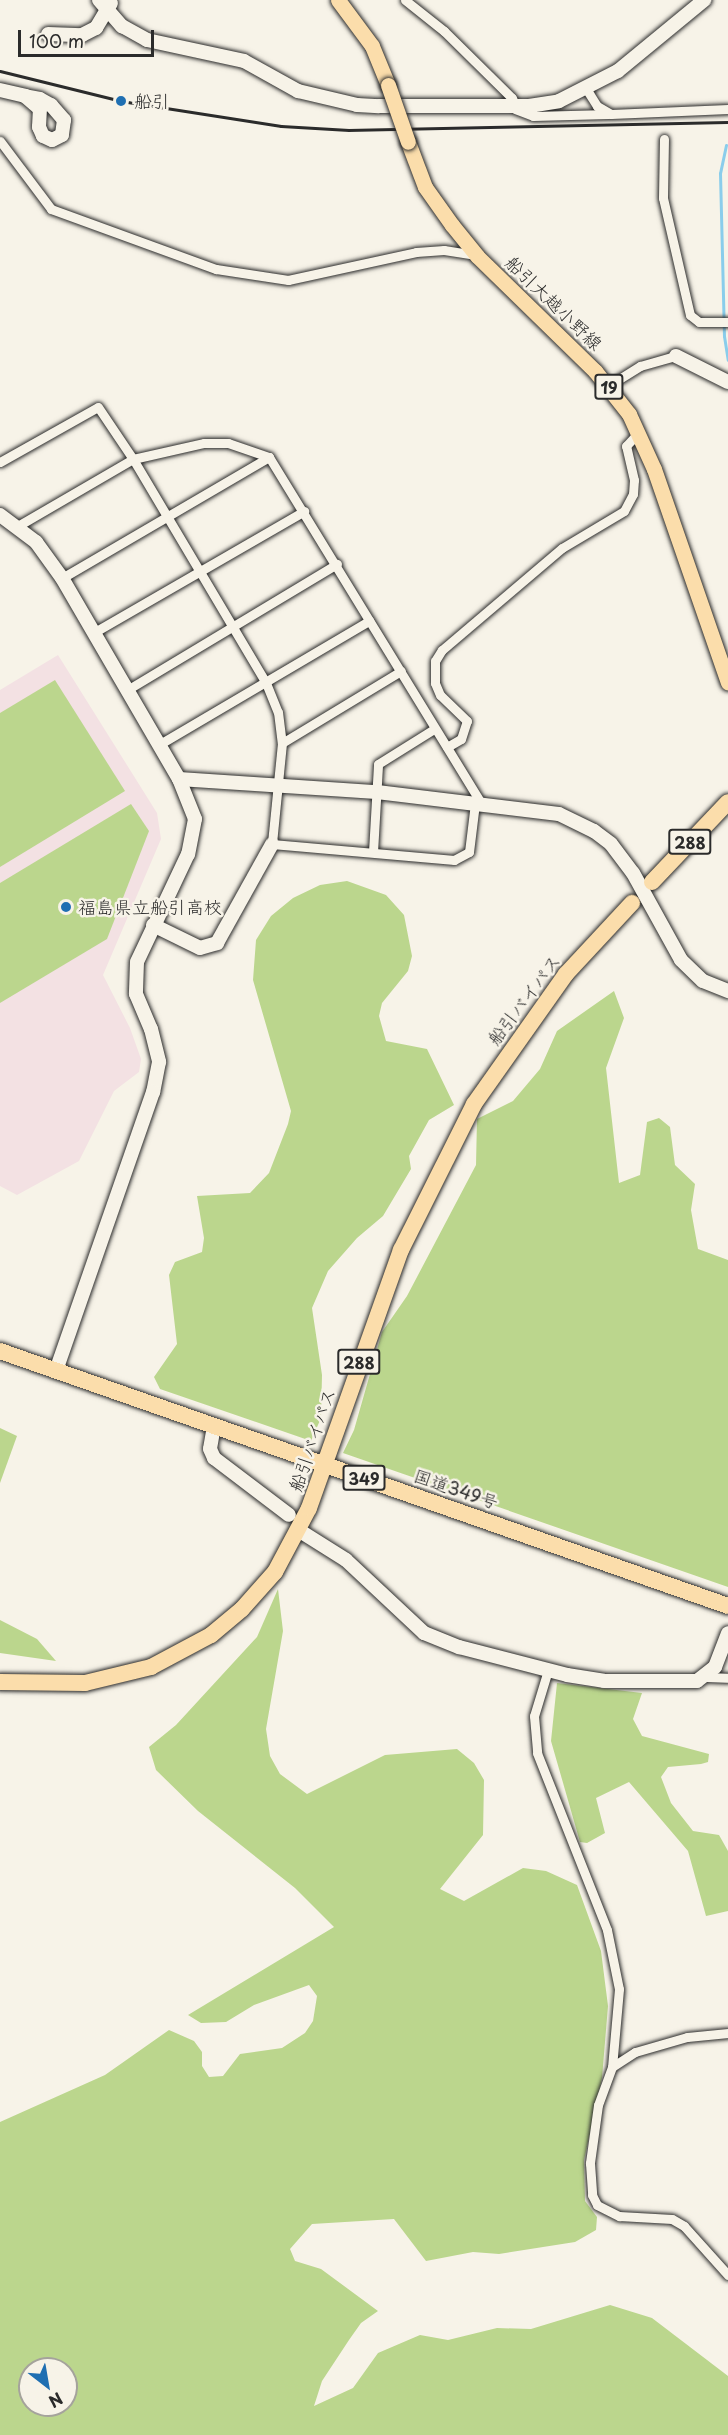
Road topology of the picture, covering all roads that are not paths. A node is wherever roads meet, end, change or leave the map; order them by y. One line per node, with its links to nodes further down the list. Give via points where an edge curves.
1 (338, 0): 14 (main road, 船引大越小野線 / 19, bridge, via 372,46 431,196)
2 (405, 0): 9 (street, via 444,31 512,98)
3 (704, 0): 7 (street, via 618,71)
4 (106, 3): 5 (street, via 96,28 82,35); 9 (street, via 135,36 244,61 298,91 357,105)
5 (48, 34)
6 (0, 90): 8 (street)
7 (586, 90): 9 (street, via 559,101); 11 (street, via 597,106)
8 (25, 96)
9 (511, 105): 11 (street, via 533,116)
10 (728, 109): 11 (street)
11 (611, 114)
12 (663, 139): 15 (street, via 663,198 690,315 699,322)
13 (0, 141): 14 (street, via 51,208 216,269 288,280 416,252 444,250)
14 (477, 256): 18 (main road, 船引大越小野線 / 19)
15 (728, 322)
16 (676, 356): 17 (street); 18 (street, via 640,366)
17 (728, 382)
18 (608, 386): 19 (main road, 船引大越小野線 / 19)
19 (638, 433): 35 (main road, 船引大越小野線 / 19); 40 (street, via 626,446 634,480 633,494 624,511 562,548 442,650 435,661 435,683 440,695 467,721 461,739)
20 (269, 457): 21 (street, via 228,443 204,443); 23 (street); 25 (street)
21 (133, 459): 22 (street, via 98,407); 25 (street); 26 (street)
22 (0, 462)
23 (304, 512): 27 (street); 28 (street)
24 (0, 514): 26 (street)
25 (168, 517): 28 (street); 29 (street)
26 (16, 527): 29 (street, via 36,542)
27 (336, 564): 30 (street); 31 (street)
28 (199, 571): 31 (street); 32 (street)
29 (62, 578): 32 (street)
30 (369, 621): 33 (street); 34 (street)
31 (232, 627): 34 (street); 36 (street)
32 (93, 633): 36 (street)
33 (400, 671): 37 (street); 38 (street)
34 (266, 683): 38 (street, via 278,712); 39 (street)
35 (728, 683)
36 (127, 690): 39 (street)
37 (434, 729): 40 (street); 43 (street, via 378,764)
38 (282, 743): 42 (street)
39 (160, 744): 41 (street)
40 (447, 747): 45 (street)
41 (179, 778): 42 (street); 50 (street, via 195,819 194,833)
42 (279, 785): 43 (street); 46 (street)
43 (377, 792): 45 (street); 47 (street)
44 (728, 802): 48 (highway, 288)
45 (478, 803): 47 (street, via 469,852 463,857 454,860); 51 (street, via 559,813 594,831 623,857 686,965 703,981)
46 (272, 844): 47 (street); 50 (street, via 217,943 200,948)
47 (373, 852)
48 (652, 882)
49 (632, 903): 55 (highway, 船引バイパス / 288, via 566,974 474,1104 401,1250)
50 (153, 925): 53 (street, via 142,947 135,977 136,994 159,1062 153,1092)
51 (728, 991)
52 (0, 1351): 53 (highway, 国道349号 / 349)
53 (56, 1371): 54 (highway, 国道349号 / 349)
54 (214, 1426): 55 (highway, 国道349号 / 349); 56 (street, via 210,1442 214,1458)
55 (324, 1465): 57 (highway, 船引バイパス / 288); 58 (highway, 国道349号 / 349)
56 (289, 1515)
57 (300, 1531): 60 (street, via 346,1560 424,1633 459,1647); 63 (highway, 船引バイパス / 288, via 275,1572 242,1609 182,1654 151,1668 85,1683)
58 (728, 1606)
59 (728, 1633): 61 (street, via 715,1667)
60 (548, 1670): 61 (street, via 614,1682 686,1683); 65 (street, via 534,1716 537,1754 607,1930 620,1989)
61 (705, 1677): 62 (street)
62 (728, 1678)
63 (0, 1682)
64 (728, 2033): 65 (street, via 687,2037 635,2052)
65 (612, 2067): 66 (street, via 598,2105 590,2163 592,2195 597,2205 619,2216 672,2219 684,2226)
66 (728, 2275)

